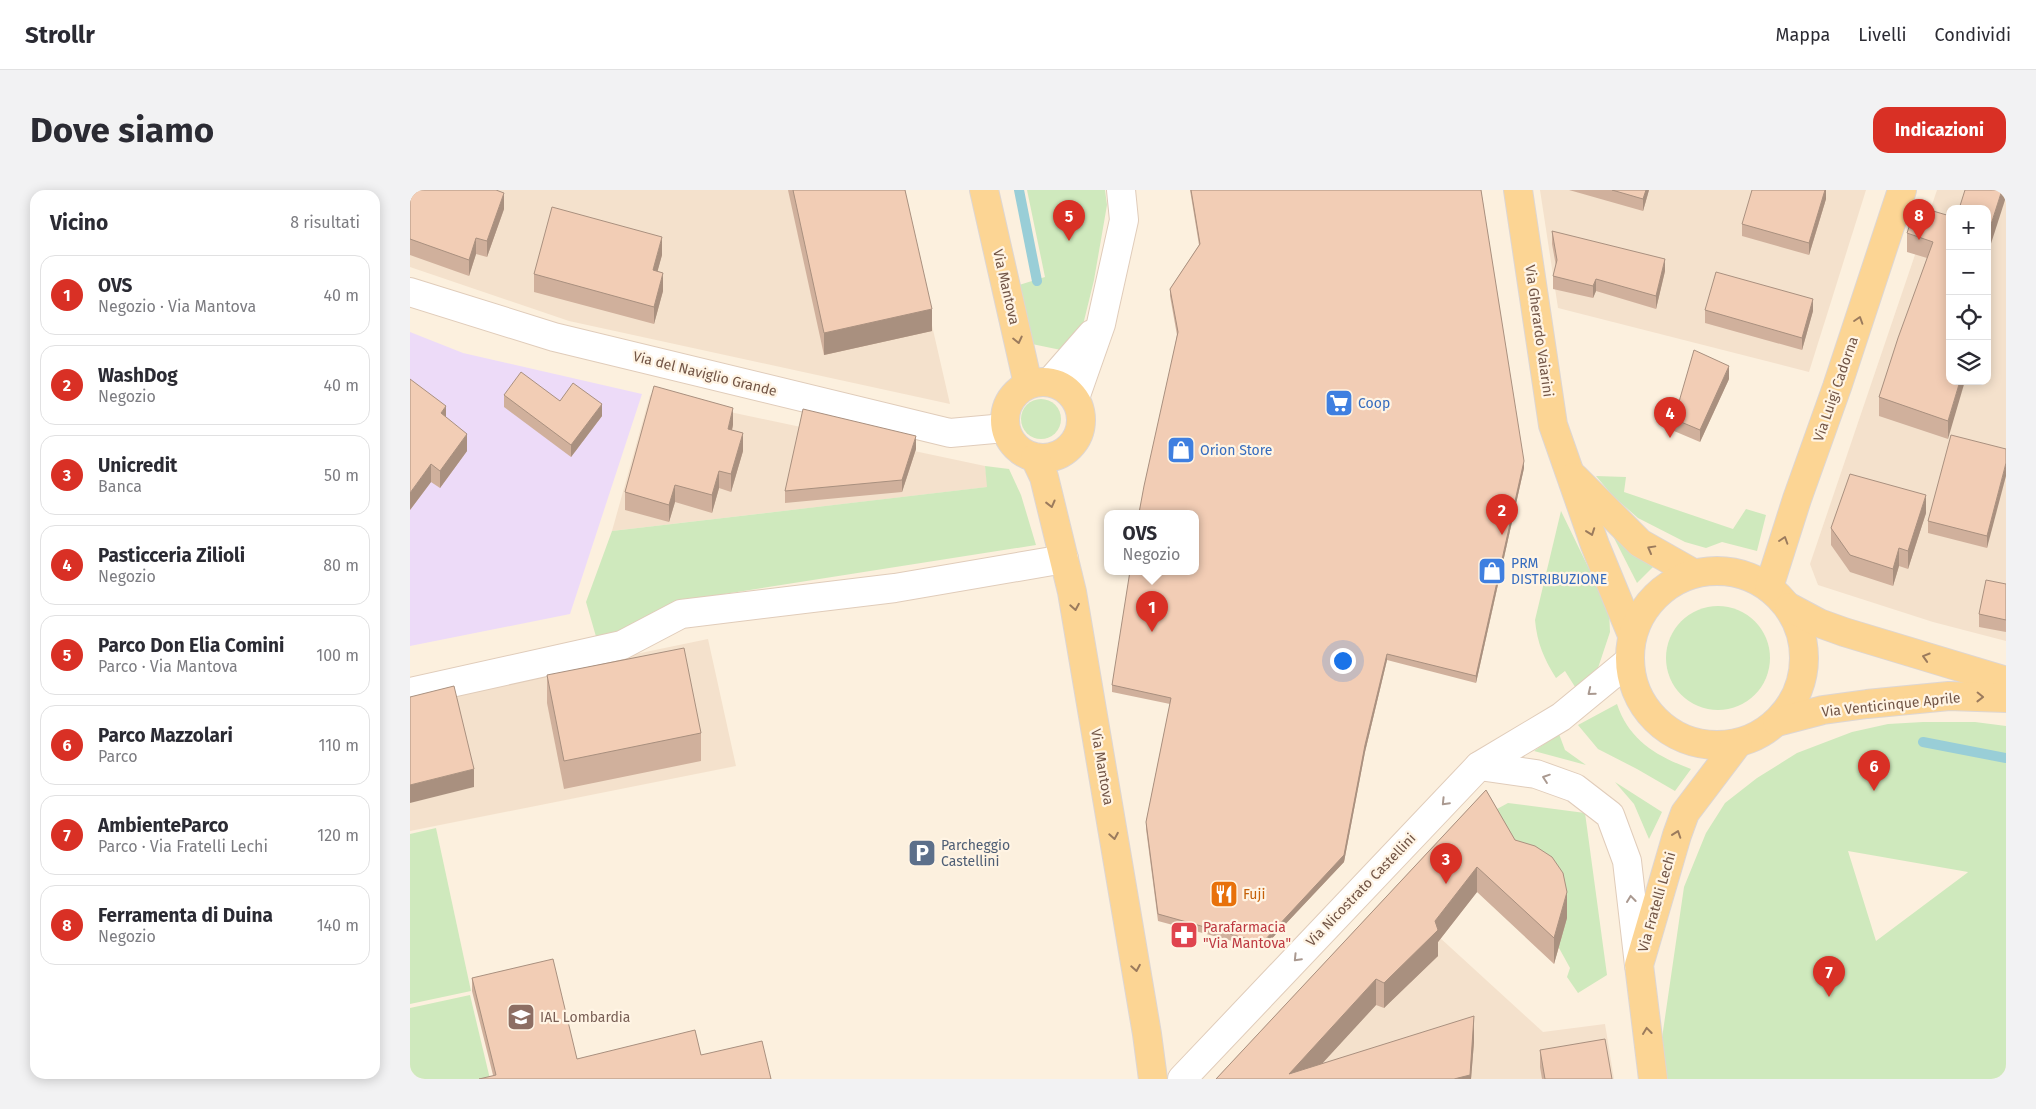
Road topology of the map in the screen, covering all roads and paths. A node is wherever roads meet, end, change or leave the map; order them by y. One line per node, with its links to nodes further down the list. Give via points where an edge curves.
1 (984, 190): 7 (main road, Via Mantova, one-way to 7)
2 (1121, 190): 6 (street, via 1124,220)
3 (1518, 190): 11 (main road, Via Gherardo Vaiarini, via 1553,425)
4 (1902, 190): 14 (main road, Via Luigi Cadorna, one-way to 4)
5 (410, 292): 9 (street, Via del Naviglio Grande, via 554,337 950,433)
6 (1101, 324): 7 (street); 8 (street)
7 (1039, 383): 8 (main road, via 1068,390); 9 (main road, via 1017,391 1008,402 1004,414)
8 (1074, 398): 10 (main road, via 1081,412 1081,427 1075,441 1065,452 1050,458)
9 (1005, 428): 10 (main road, via 1010,442)
10 (1035, 458): 12 (main road, Via Mantova, one-way to 12, via 1044,477)
11 (1568, 470): 13 (main road, Via Gherardo Vaiarini, one-way to 11, via 1640,543); 16 (main road, Via Gherardo Vaiarini, one-way to 16)
12 (1064, 559): 18 (street, via 895,588 681,614 622,646); 24 (main road, Via Mantova, one-way to 24)
13 (1693, 573): 14 (main road, via 1732,571); 16 (main road, via 1672,582 1654,596 1641,614)
14 (1769, 587): 15 (main road)
15 (1789, 607): 17 (main road, one-way to 15, via 1844,632); 20 (main road, via 1801,631 1805,664 1796,697)
16 (1631, 648): 21 (main road, via 1633,683 1642,703 1656,721 1673,734 1694,742 1716,746); 22 (street, Via Nicostrato Castellini, one-way to 22, via 1561,717)
17 (2006, 681)
18 (410, 692)
19 (2006, 698): 20 (main road, Via Venticinque Aprile, one-way to 19, via 1823,710 1867,704 1949,696)
20 (1777, 722): 21 (main road, via 1756,737)
21 (1738, 743): 23 (main road, Via Fratelli Lechi, one-way to 21, via 1685,813)
22 (1479, 766): 23 (street, one-way to 22, via 1626,862 1610,815 1575,788 1536,774); 25 (street, Via Nicostrato Castellini, one-way to 25)
23 (1639, 965): 26 (main road, Via Fratelli Lechi, one-way to 23)
24 (1154, 1079)
25 (1182, 1079)
26 (1653, 1079)

